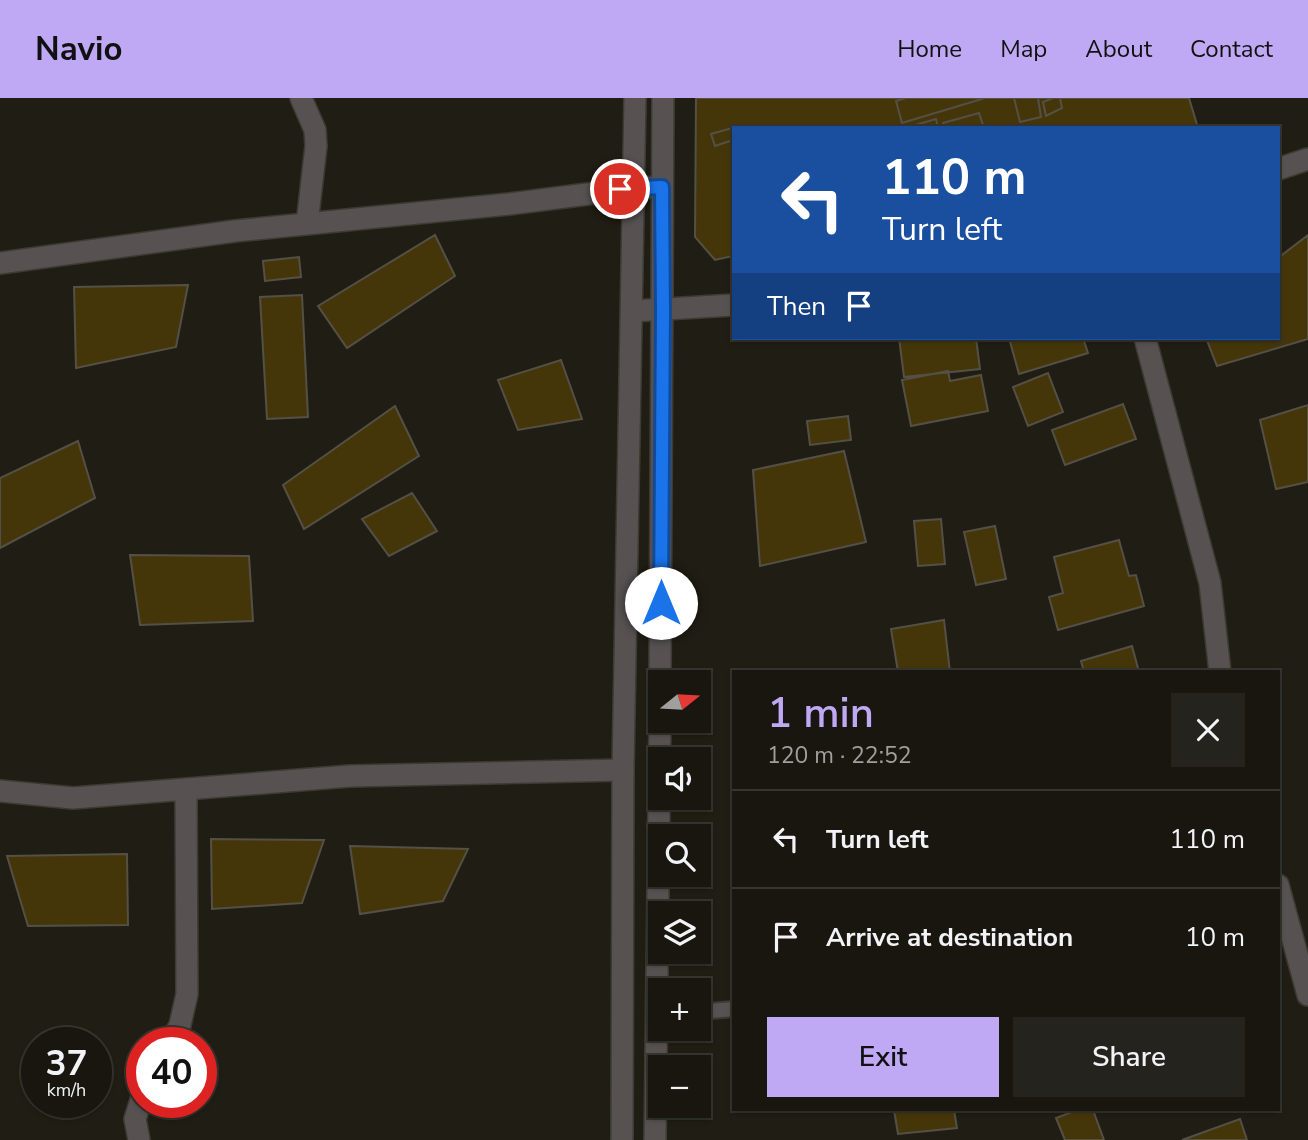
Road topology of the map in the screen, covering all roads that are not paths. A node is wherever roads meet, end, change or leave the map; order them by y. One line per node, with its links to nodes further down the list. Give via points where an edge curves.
1 (301, 98): 8 (street, via 315,130 316,146)
2 (635, 98): 7 (street)
3 (663, 98): 6 (street)
4 (1308, 159): 5 (street)
5 (1280, 168)
6 (662, 187): 7 (street); 12 (street)
7 (635, 188): 8 (street); 11 (street)
8 (307, 224): 9 (street)
9 (0, 263)
10 (732, 305): 12 (street)
11 (633, 311): 12 (street); 17 (street)
12 (663, 311): 14 (street)
13 (1147, 340): 15 (street, via 1210,583)
14 (660, 670)
15 (1220, 670)
16 (660, 733): 21 (street)
17 (623, 770): 18 (street, via 350,776); 29 (street)
18 (186, 789): 19 (street, via 73,798); 25 (street, via 187,995)
19 (0, 791)
20 (1280, 892): 22 (street)
21 (659, 978)
22 (1308, 995)
23 (732, 1009): 24 (lane)
24 (711, 1011)
25 (179, 1027)
26 (658, 1041): 30 (street)
27 (135, 1118): 28 (street)
28 (139, 1140)
29 (622, 1140)
30 (655, 1140)

